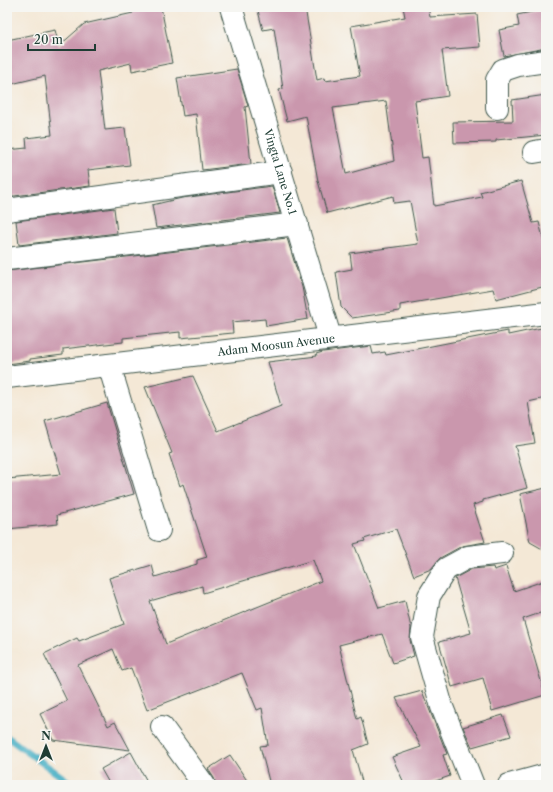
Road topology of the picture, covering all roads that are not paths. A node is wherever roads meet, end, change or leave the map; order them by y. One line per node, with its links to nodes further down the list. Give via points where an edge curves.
1 (231, 7): 4 (street, Vingta Lane No.1)
2 (546, 61): 3 (street, via 503,70 497,80)
3 (497, 108)
4 (282, 172): 5 (street); 6 (street, Vingta Lane No.1)
5 (7, 210)
6 (297, 224): 7 (street); 9 (street, Vingta Lane No.1)
7 (7, 260)
8 (546, 313): 9 (street, Adam Moosun Avenue)
9 (330, 337): 10 (street, Adam Moosun Avenue)
10 (108, 365): 11 (street, Adam Moosun Avenue); 12 (street)
11 (7, 377)
12 (159, 530)
13 (502, 553): 17 (street, via 468,557 446,569 429,596 422,637 442,707)
14 (162, 727): 16 (street)
15 (546, 775): 18 (street)
16 (204, 785)
17 (473, 785)
18 (509, 785)

